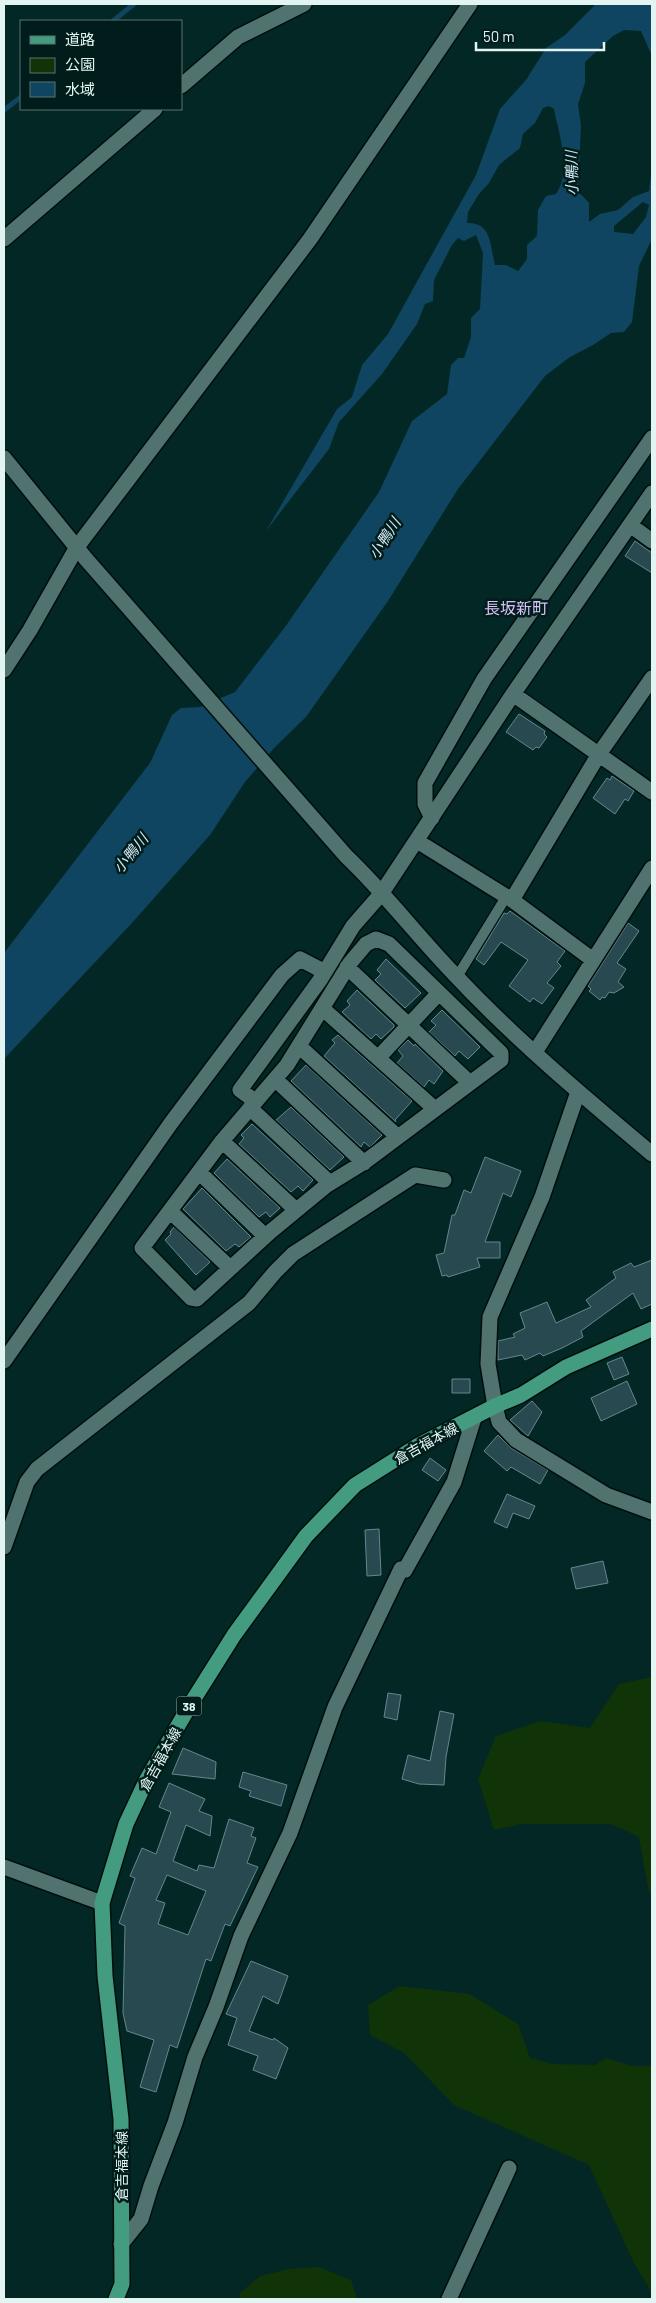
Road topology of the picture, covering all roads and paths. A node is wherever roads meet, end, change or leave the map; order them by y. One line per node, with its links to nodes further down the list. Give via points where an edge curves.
1 (304, 4): 3 (street, via 238,37)
2 (470, 4): 11 (street, via 310,239)
3 (182, 85)
4 (154, 110): 5 (street)
5 (4, 239)
6 (652, 438): 17 (street, via 479,688 425,783 425,804)
7 (4, 463): 11 (street)
8 (652, 493): 9 (street)
9 (630, 525): 10 (street); 14 (street)
10 (652, 541)
11 (81, 553): 12 (street); 20 (street)
12 (4, 670)
13 (652, 678): 15 (street)
14 (513, 694): 15 (street); 17 (street)
15 (599, 754): 16 (street); 21 (street)
16 (652, 792)
17 (432, 818): 18 (street)
18 (417, 841): 20 (street); 21 (street)
19 (652, 868): 22 (street)
20 (381, 894): 24 (street, via 353,926); 25 (street)
21 (509, 899): 22 (street); 25 (lane)
22 (593, 960): 30 (street)
23 (347, 967): 26 (street, via 366,944 376,939 390,944); 27 (street); 28 (street)
24 (325, 972): 35 (street, via 240,1090); 49 (street, via 300,959 282,975 171,1123)
25 (457, 977): 30 (street)
26 (439, 993): 28 (street); 33 (street, via 501,1053 501,1060)
27 (322, 1008): 29 (street); 31 (street)
28 (408, 1025): 31 (street); 33 (street)
29 (299, 1046): 32 (street); 37 (street)
30 (535, 1052): 34 (street)
31 (378, 1058): 36 (street)
32 (275, 1079): 35 (street); 40 (street)
33 (470, 1083): 36 (street)
34 (578, 1092): 39 (street); 50 (street, via 542,1197 490,1317 488,1364)
35 (252, 1105): 38 (street); 43 (street)
36 (435, 1109): 37 (street)
37 (398, 1137): 40 (street)
38 (222, 1141): 41 (street); 44 (street)
39 (652, 1154)
40 (364, 1162): 43 (street)
41 (199, 1172): 45 (street); 46 (street)
42 (444, 1180): 53 (street, via 415,1175 293,1254 249,1303 37,1468 27,1482)
43 (330, 1183): 44 (street)
44 (296, 1210): 46 (street)
45 (171, 1212): 47 (street); 47 (street, via 142,1248 191,1298 197,1299)
46 (265, 1236): 47 (street)
47 (230, 1268)
48 (652, 1328): 50 (main road, 倉吉福本線 / 38, via 566,1367 521,1395)
49 (4, 1361)
50 (495, 1406): 51 (main road, 倉吉福本線 / 38); 52 (street, via 499,1422 516,1440 606,1496)
51 (474, 1418): 55 (main road, 倉吉福本線 / 38, via 417,1446 355,1485 306,1536 234,1635 147,1779 126,1824); 57 (street, via 454,1482 405,1570 401,1569 335,1707 290,1833 241,1936 195,2057 176,2123 141,2219)
52 (652, 1512)
53 (4, 1547)
54 (4, 1866): 55 (street)
55 (102, 1903): 57 (main road, 倉吉福本線 / 38, via 105,1976 122,2119)
56 (509, 2168): 59 (street)
57 (121, 2244): 58 (main road, 倉吉福本線 / 38, via 122,2284)
58 (116, 2299)
59 (449, 2299)

